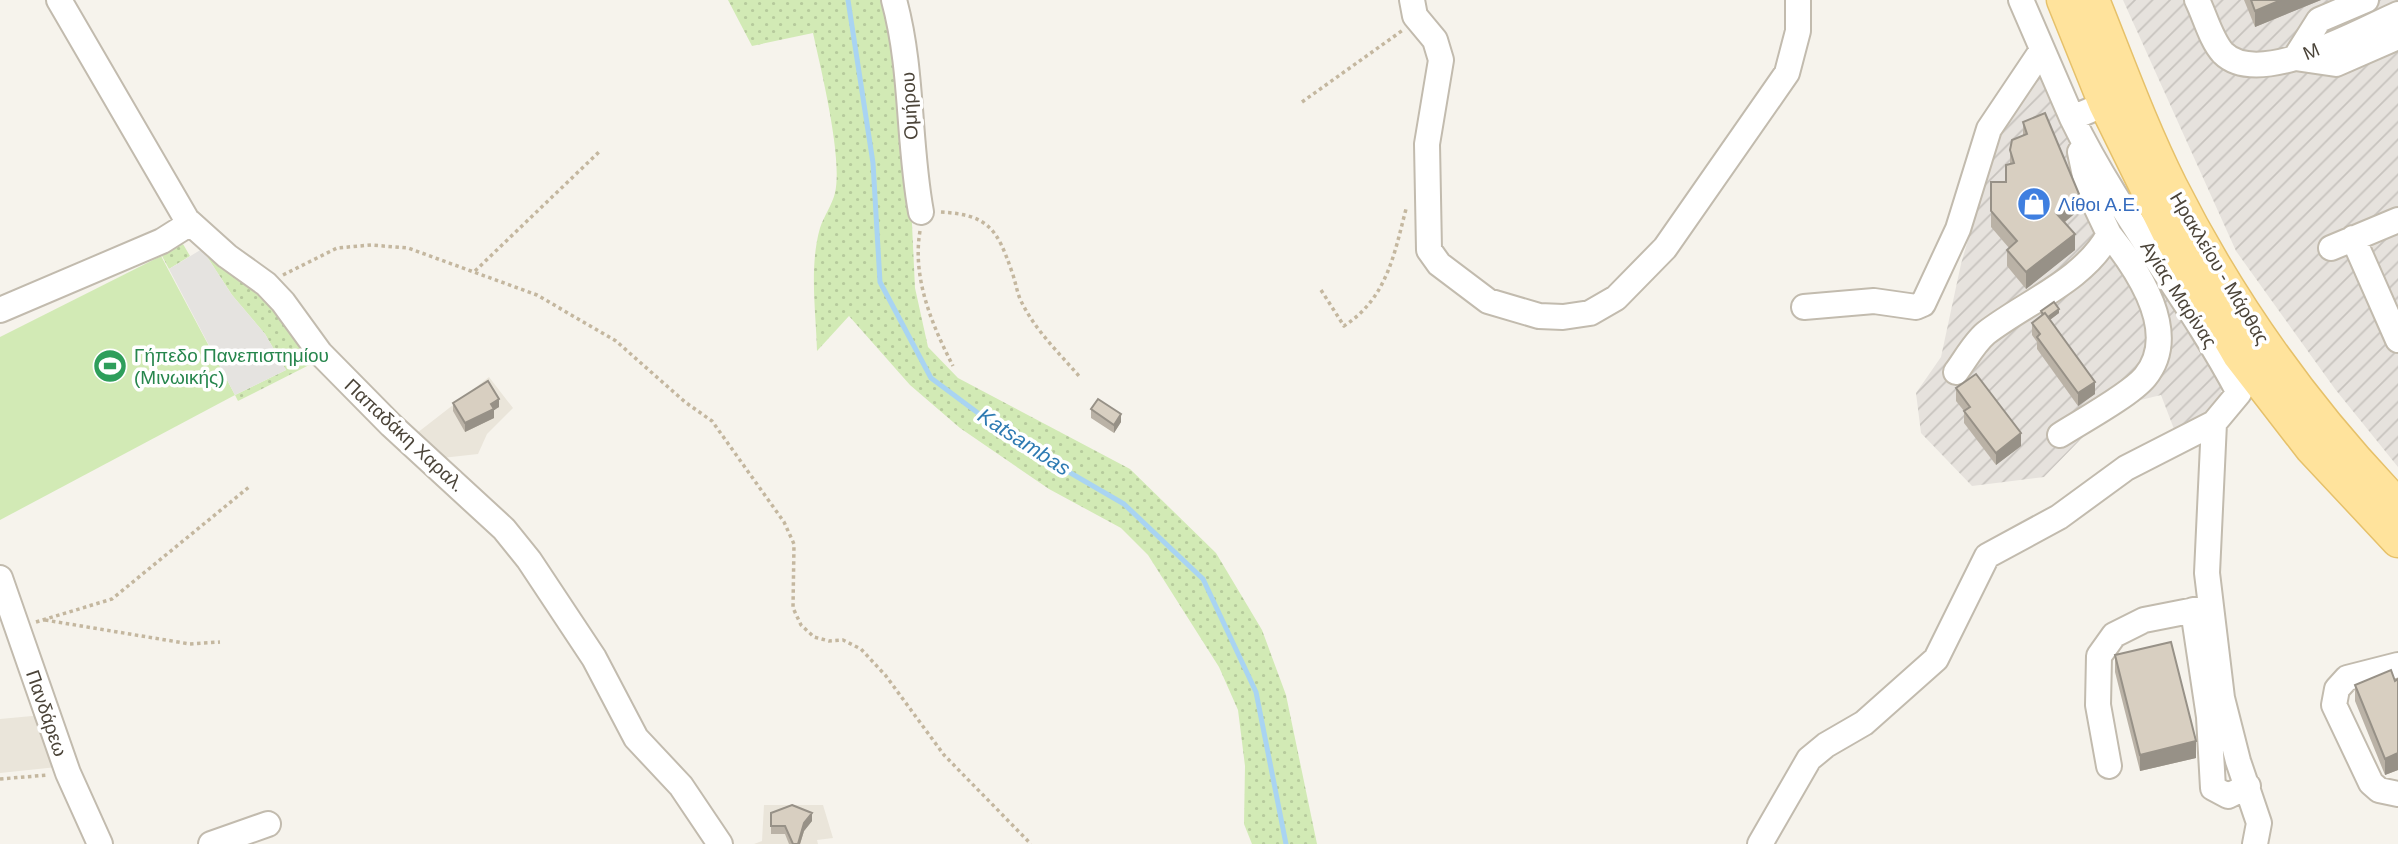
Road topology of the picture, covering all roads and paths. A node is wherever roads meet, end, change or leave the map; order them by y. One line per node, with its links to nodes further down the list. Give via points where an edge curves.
1 (59, 0): 20 (street, Παπαδάκη Χαραλ.)
2 (894, 0): 19 (street, Ομήρου, via 906,62 910,140)
3 (1798, 0): 9 (street, via 1798,31 1787,73 1665,248 1616,298 1590,313 1563,317 1539,316 1488,300 1439,264 1429,250 1427,144 1441,60 1435,40)
4 (2021, 0): 12 (street, Αγίας Μαρίνας)
5 (2063, 0): 15 (main road, Ηρακλείου - Μάρθας)
6 (2093, 0): 35 (main road, Ηρακλείου - Μάρθας, via 2143,127 2227,286)
7 (2197, 0): 13 (street, Μ, via 2222,52 2259,66)
8 (2366, 0): 13 (street, via 2319,20)
9 (1415, 10): 14 (path)
10 (2398, 14): 13 (street, Μ)
11 (2398, 37): 13 (street, via 2336,64)
12 (2042, 50): 16 (street, Αγίας Μαρίνας); 26 (street, via 1989,129 1958,229 1923,304 1874,301)
13 (2295, 58)
14 (1302, 103)
15 (2105, 104): 16 (street); 35 (main road, Ηρακλείου - Μάρθας, via 2169,234 2239,355 2311,448)
16 (2077, 128): 22 (street, via 2086,184); 32 (street, Αγίας Μαρίνας, via 2097,169 2210,338 2239,393)
17 (601, 150): 23 (path)
18 (1408, 203): 25 (path, via 1387,280 1358,317 1345,326)
19 (921, 212): 29 (path, via 918,258 925,296); 31 (path, via 972,215 990,226 1021,302)
20 (187, 220): 24 (street, Παπαδάκη Χαραλ.); 27 (street, via 162,241)
21 (2397, 222): 28 (street, via 2342,243)
22 (2109, 234): 30 (street, via 2099,252 1983,335); 33 (street, via 2150,293 2157,360 2143,380)
23 (475, 271): 24 (path, via 408,248 372,245 337,248); 51 (path, via 537,295 616,341 712,421 784,522 794,544 793,608 800,625 814,637 843,640 861,649 944,755)
24 (266, 284): 50 (street, Παπαδάκη Χαραλ., via 320,354 504,529 594,658 636,738 681,786)
25 (1321, 290)
26 (1804, 307)
27 (0, 310)
28 (2398, 340)
29 (953, 366)
30 (1956, 372)
31 (1079, 376)
32 (2214, 423): 37 (street); 52 (street, via 2126,468 2059,517 1987,556 1936,659 1864,723 1809,759)
33 (2060, 435)
34 (249, 487): 38 (path, via 112,599)
35 (2395, 531)
36 (0, 578): 39 (street, Πανδάρεω)
37 (2202, 609): 42 (street, via 2144,620 2114,635 2099,656 2098,705); 45 (street); 45 (street, via 2213,788 2228,796)
38 (43, 619): 39 (path); 40 (path, via 190,644)
39 (18, 630): 43 (street, Πανδάρεω)
40 (220, 642)
41 (2398, 665): 46 (street, via 2347,678 2337,689 2334,705 2371,783)
42 (2109, 766)
43 (68, 773): 44 (path); 48 (street, Πανδάρεω)
44 (0, 779)
45 (2248, 786): 53 (street, via 2259,822)
46 (2398, 794)
47 (268, 824): 49 (street)
48 (100, 844)
49 (211, 844)
50 (720, 844)
51 (1031, 844)
52 (1760, 844)
53 (2255, 844)

